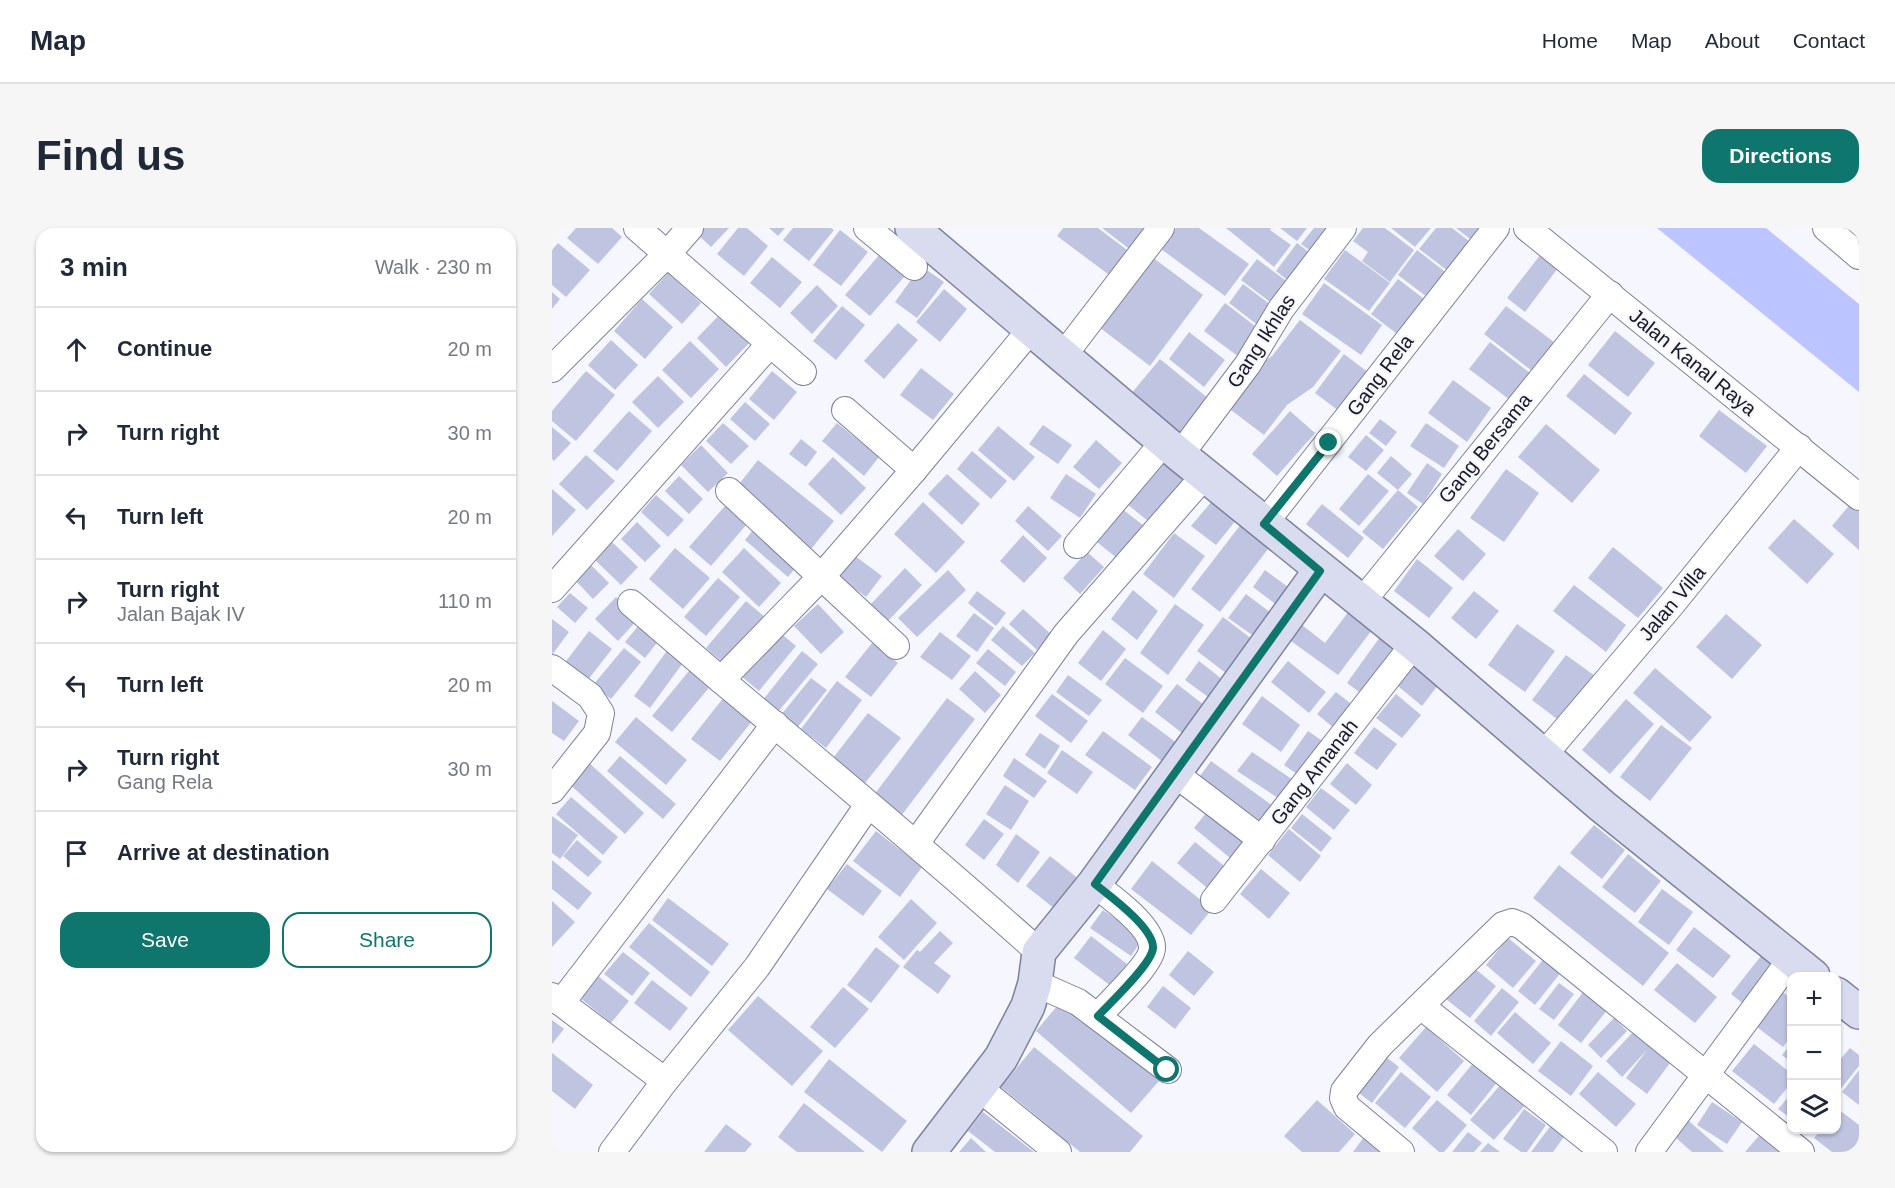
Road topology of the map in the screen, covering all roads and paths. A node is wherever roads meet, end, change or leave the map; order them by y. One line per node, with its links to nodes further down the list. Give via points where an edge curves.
1 (637, 228): 10 (street)
2 (690, 228): 10 (street)
3 (867, 228): 9 (street)
4 (1161, 228): 15 (street)
5 (1343, 228): 20 (street, Gang Ikhlas, via 1281,309)
6 (1497, 228): 24 (street, Gang Rela)
7 (1527, 228): 12 (street, Jalan Kanal Raya)
8 (1826, 228): 11 (street)
9 (921, 240): 13 (street)
10 (668, 253): 14 (street); 16 (street)
11 (1859, 256)
12 (1610, 294): 19 (street, Jalan Kanal Raya); 30 (street, Gang Bersama)
13 (1032, 328): 15 (street); 21 (street)
14 (770, 344): 17 (street); 28 (street)
15 (1063, 356): 20 (street)
16 (552, 369)
17 (803, 372)
18 (845, 410): 21 (street)
19 (1798, 447): 23 (street, Jalan Kanal Raya); 36 (street, Jalan Villa)
20 (1183, 457): 24 (street); 25 (street); 41 (street, via 1066,634)
21 (914, 470): 27 (street)
22 (729, 491): 27 (street)
23 (1859, 497)
24 (1264, 524): 26 (street)
25 (1077, 545)
26 (1320, 571): 30 (street); 37 (street)
27 (822, 576): 32 (street); 34 (street)
28 (552, 589)
29 (631, 603): 34 (street)
30 (1361, 603): 31 (street)
31 (1414, 644): 36 (street); 40 (street, Gang Amanah)
32 (896, 646)
33 (552, 668): 38 (street, via 590,696 601,713 597,733)
34 (722, 680): 35 (street)
35 (775, 724): 39 (street); 47 (street)
36 (1543, 756): 45 (street)
37 (1174, 773): 40 (street); 42 (street)
38 (552, 790)
39 (868, 805): 41 (street); 53 (street, via 757,966)
40 (1262, 840): 43 (street, Gang Amanah)
41 (917, 842): 44 (street)
42 (1095, 884): 44 (street); 50 (street, via 1145,929 1153,946 1144,965)
43 (1214, 900)
44 (1037, 968): 50 (street, via 1065,994); 54 (street, via 1012,1038)
45 (1802, 968): 52 (street)
46 (1841, 998): 49 (street)
47 (556, 999): 53 (street)
48 (1421, 1006): 52 (street, via 1503,925 1512,922); 58 (street, via 1380,1045 1342,1095 1347,1107); 59 (street)
49 (1859, 1012)
50 (1098, 1016): 51 (street)
51 (1167, 1070)
52 (1708, 1074): 60 (street); 61 (street)
53 (665, 1081): 55 (street)
54 (980, 1088): 56 (street); 57 (street)
55 (612, 1152)
56 (929, 1152)
57 (1058, 1152)
58 (1401, 1152)
59 (1604, 1152)
60 (1649, 1152)
61 (1801, 1152)

